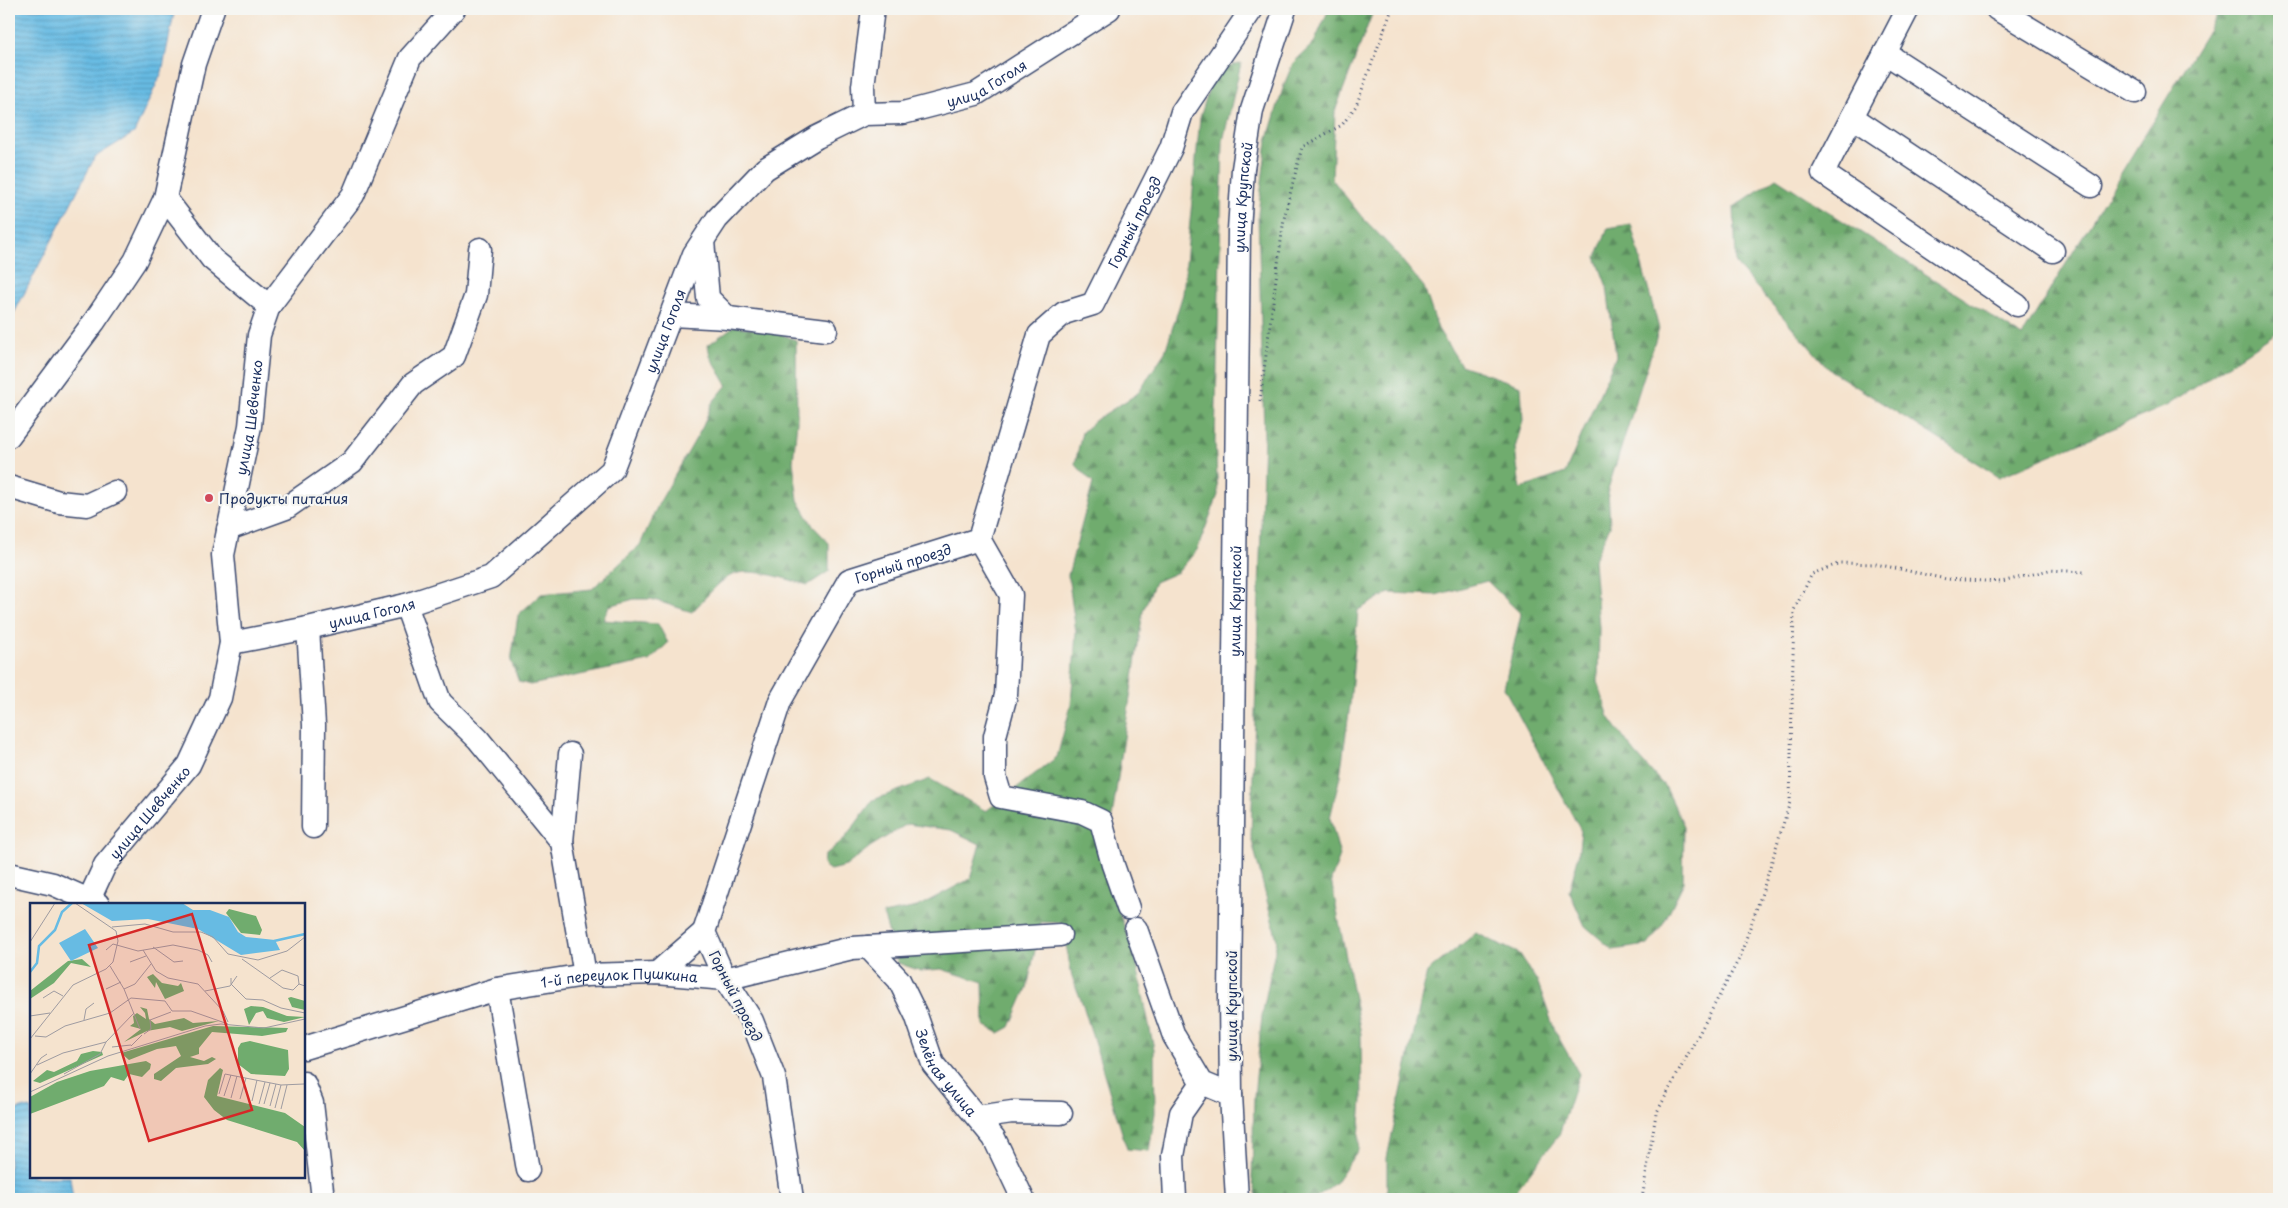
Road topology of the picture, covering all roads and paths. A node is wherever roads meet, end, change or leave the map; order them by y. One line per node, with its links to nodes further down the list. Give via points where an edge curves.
1 (213, 9): 15 (street, via 194,64)
2 (454, 9): 20 (street, улица Шевченко, via 410,58 353,195)
3 (873, 9): 12 (street, via 863,86)
4 (1109, 9): 12 (street, улица Гоголя, via 976,94 903,113)
5 (1252, 9): 29 (street, Горный проезд, via 1182,112 1171,148 1093,304 1064,313 1039,335)
6 (1284, 9): 51 (street, улица Крупской, via 1252,110 1243,169 1239,230)
7 (1392, 9): 24 (path, via 1356,106 1342,125 1302,147 1284,218)
8 (1908, 9): 10 (street)
9 (1997, 9): 11 (street)
10 (1885, 53): 13 (street); 14 (street)
11 (2135, 92)
12 (864, 114): 16 (street, улица Гоголя, via 765,169 717,219)
13 (1852, 117): 18 (street); 19 (street, via 1823,173)
14 (2091, 186)
15 (165, 198): 20 (street, via 212,259); 25 (street, via 134,261 94,322)
16 (702, 241): 21 (street, улица Гоголя); 22 (street, via 708,298)
17 (480, 249): 28 (street, via 476,295 454,356 413,384 352,462 286,508)
18 (2053, 251)
19 (2017, 305)
20 (269, 306): 28 (street, улица Шевченко, via 259,335 250,426)
21 (671, 315): 22 (street); 31 (street, улица Гоголя, via 612,470 491,577)
22 (728, 318): 23 (street)
23 (826, 330)
24 (1260, 403)
25 (9, 436)
26 (9, 486): 27 (street, via 59,502 87,505)
27 (115, 492)
28 (228, 529): 33 (street, улица Шевченко, via 223,556)
29 (979, 539): 39 (street, via 1011,595 1006,694 995,736 995,776 1001,797 1082,812 1101,821); 41 (street, Горный проезд, via 849,580 780,701)
30 (2084, 572): 60 (path, via 2049,570 2002,582 1946,579 1876,564 1840,563 1812,574 1794,610 1790,802 1739,959 1656,1114)
31 (406, 605): 32 (street, улица Гоголя); 36 (street, via 440,702 478,739)
32 (308, 628): 33 (street, улица Гоголя); 35 (street, via 314,725)
33 (231, 643): 38 (street, улица Шевченко, via 220,698 189,765 105,866)
34 (570, 754): 36 (street)
35 (313, 828)
36 (562, 842): 45 (street)
37 (9, 874): 38 (street, via 53,884)
38 (91, 903)
39 (1128, 908)
40 (1136, 930): 49 (street, via 1174,1036)
41 (704, 932): 44 (street); 46 (street, Горный проезд)
42 (1060, 935): 43 (street, 1-й переулок Пушкина)
43 (868, 947): 46 (street, 1-й переулок Пушкина); 53 (street, Зелёная улица, via 899,980 916,1015 933,1064)
44 (657, 973): 45 (street, 1-й переулок Пушкина); 46 (street, 1-й переулок Пушкина)
45 (585, 975): 47 (street, 1-й переулок Пушкина)
46 (725, 979): 56 (street, Горный проезд, via 752,1021 774,1078)
47 (497, 989): 48 (street, 1-й переулок Пушкина); 54 (street)
48 (305, 1048)
49 (1202, 1083): 51 (street); 58 (street, via 1181,1113 1173,1156)
50 (305, 1086): 55 (street, via 312,1103)
51 (1231, 1095): 59 (street, улица Крупской)
52 (1061, 1113): 53 (street, via 1012,1112)
53 (977, 1117): 57 (street, Зелёная улица, via 994,1138)
54 (528, 1170)
55 (323, 1199)
56 (792, 1199)
57 (1023, 1199)
58 (1175, 1199)
59 (1237, 1199)
60 (1642, 1199)

